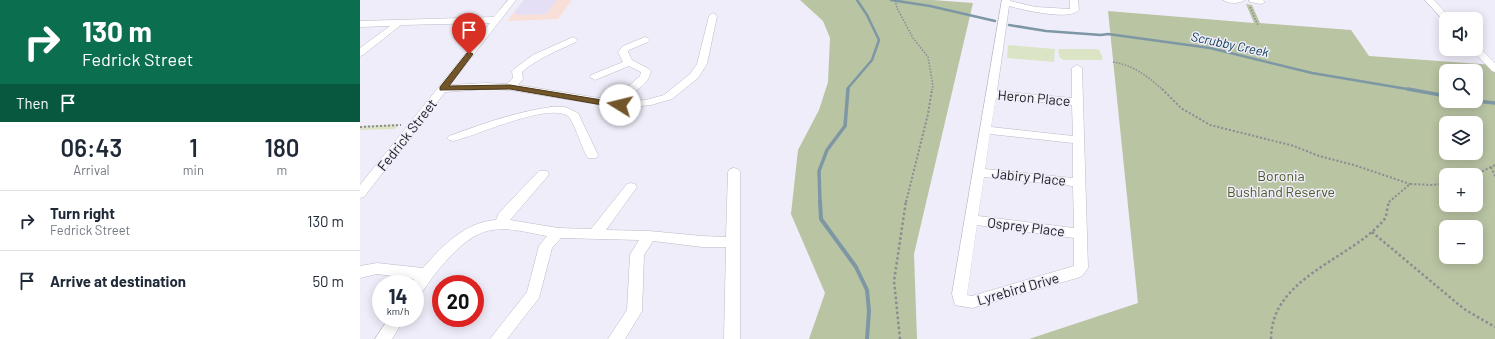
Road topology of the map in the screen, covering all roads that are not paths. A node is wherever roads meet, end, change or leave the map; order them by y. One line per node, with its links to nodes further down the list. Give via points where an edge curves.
1 (512, 0): 9 (street, Fedrick Street)
2 (1074, 0): 6 (street, via 1075,10 1071,12 1036,10)
3 (1226, 0): 5 (street)
4 (1429, 0): 7 (street)
5 (1251, 1)
6 (1006, 2): 22 (street, Lyrebird Drive)
7 (1440, 12)
8 (713, 16): 24 (street, via 702,64 694,76 668,97 647,103 620,105)
9 (496, 20): 10 (street); 21 (street, Fedrick Street)
10 (400, 22): 11 (street); 14 (street)
11 (360, 24)
12 (573, 40): 20 (street, via 524,64 517,71 518,79)
13 (645, 40): 16 (street, via 626,48 623,52)
14 (360, 53)
15 (1483, 56): 18 (street)
16 (629, 63): 19 (street); 24 (street, via 646,71 645,77 628,92)
17 (1077, 68): 25 (street, Lyrebird Drive)
18 (1495, 69)
19 (594, 77)
20 (510, 87): 21 (street); 23 (street)
21 (443, 89): 36 (street, Fedrick Street)
22 (991, 94): 25 (street, Heron Place); 27 (street, Lyrebird Drive)
23 (573, 98): 24 (street); 26 (street)
24 (600, 102)
25 (1078, 102): 29 (street, Lyrebird Drive)
26 (561, 109): 28 (street, via 536,111); 30 (street, via 574,115)
27 (985, 130): 29 (street); 32 (street, Lyrebird Drive)
28 (453, 138)
29 (1078, 140): 34 (street, Lyrebird Drive)
30 (592, 154)
31 (734, 172): 43 (street)
32 (979, 172): 34 (street, Jabiry Place); 37 (street, Lyrebird Drive)
33 (543, 174): 38 (street, via 504,216)
34 (1080, 183): 41 (street, Lyrebird Drive)
35 (630, 187): 40 (street)
36 (360, 194)
37 (971, 220): 41 (street, Osprey Place); 41 (street, Lyrebird Drive, via 959,294 960,301 966,303 1080,270)
38 (502, 224): 39 (street); 45 (street, via 484,226 468,233)
39 (558, 233): 40 (street); 49 (street, via 546,246 534,294)
40 (595, 234): 42 (street)
41 (1081, 234)
42 (649, 236): 43 (street, via 717,243); 50 (street, via 637,255 634,311)
43 (733, 242): 51 (street)
44 (360, 272): 45 (street, via 375,268)
45 (426, 274): 46 (street)
46 (424, 277)
47 (391, 327): 48 (street)
48 (383, 339)
49 (498, 339)
50 (616, 339)
51 (732, 339)

